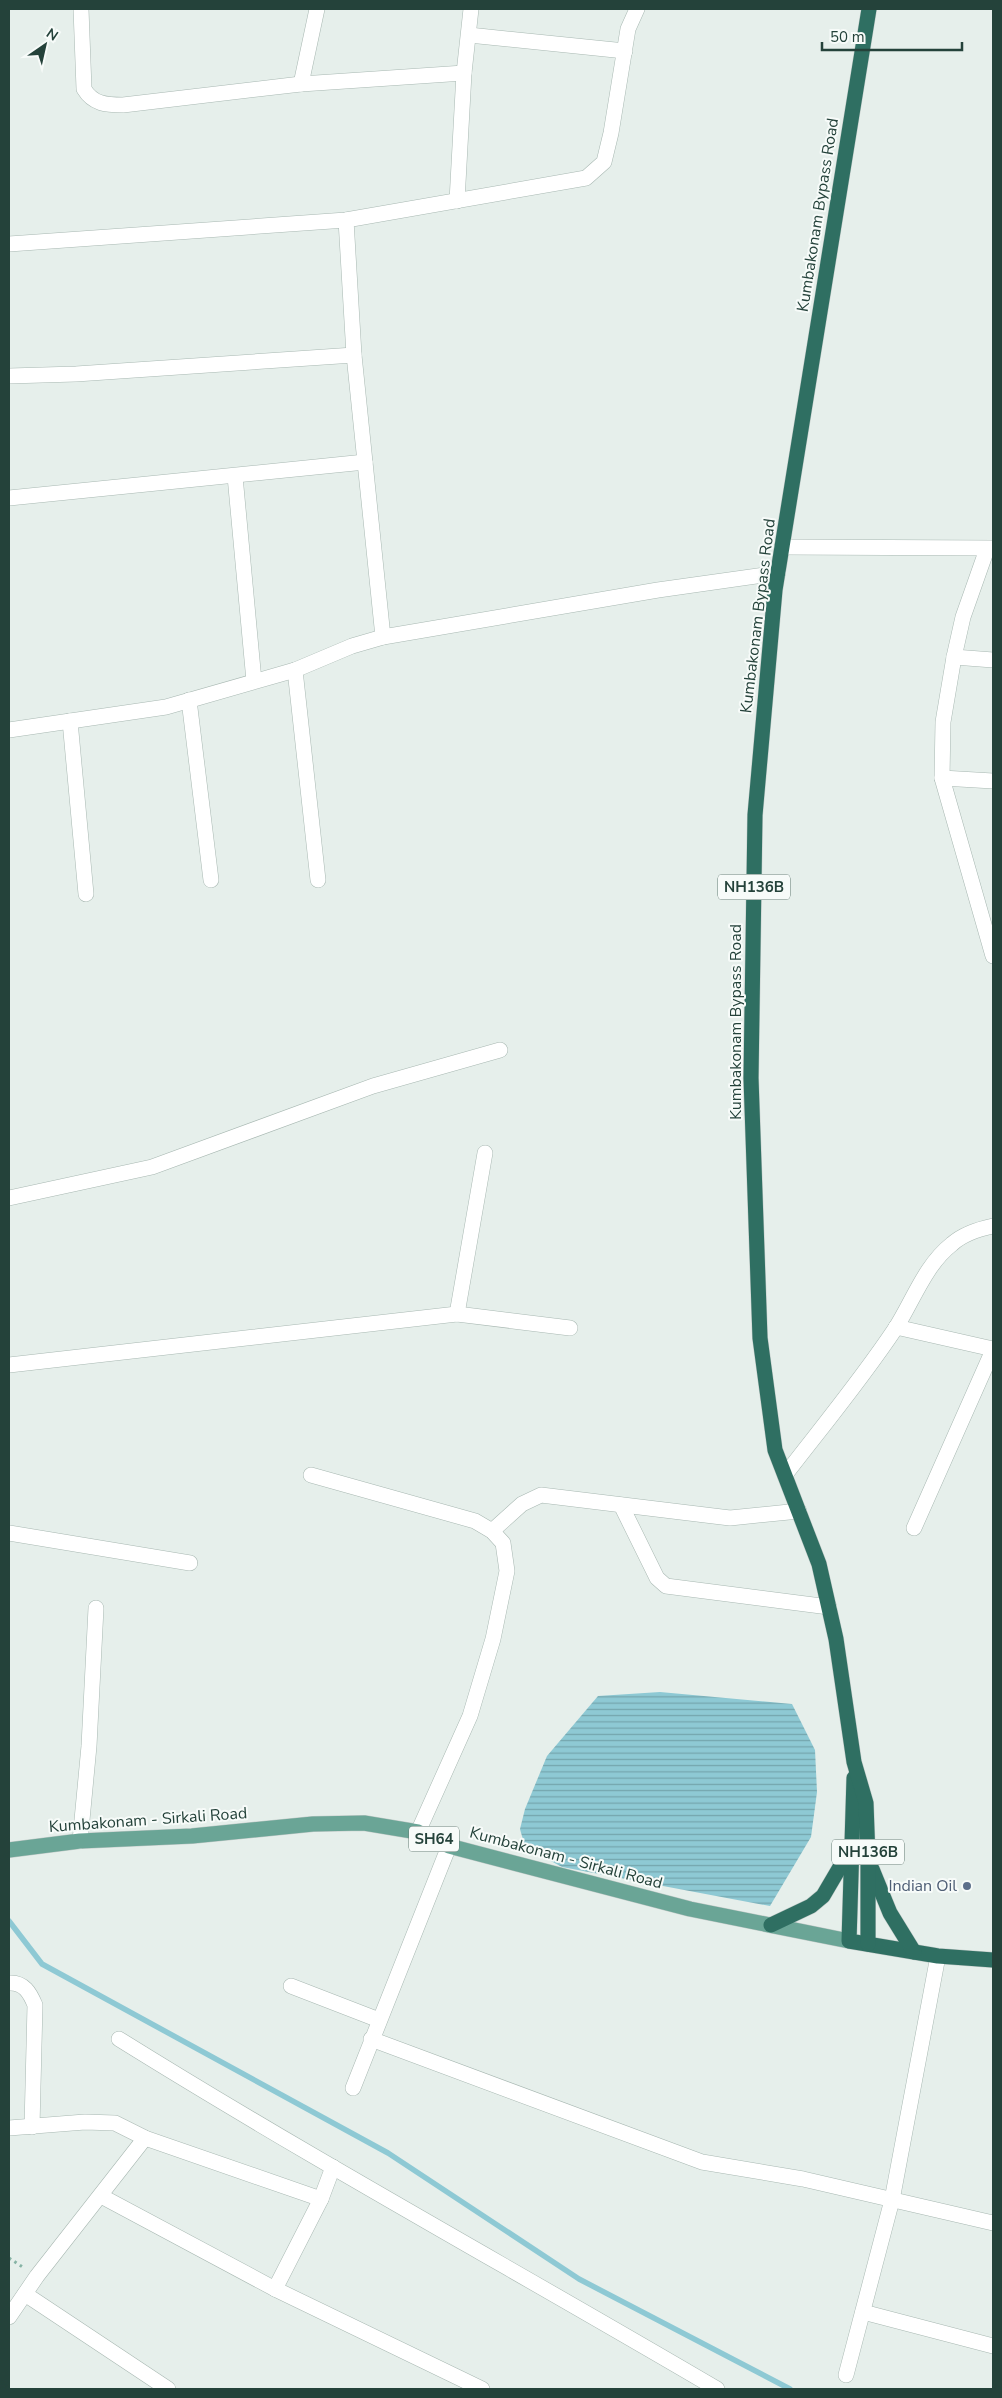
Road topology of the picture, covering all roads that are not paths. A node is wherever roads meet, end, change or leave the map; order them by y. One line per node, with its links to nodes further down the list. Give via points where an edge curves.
1 (81, 9): 9 (street, via 84,89 90,98 103,104 122,105)
2 (317, 9): 9 (street)
3 (472, 9): 6 (street)
4 (637, 9): 7 (street, via 628,29)
5 (869, 9): 18 (highway, Kumbakonam Bypass Road / NH136B)
6 (469, 35): 7 (street); 8 (street)
7 (625, 52): 10 (street, via 604,162 586,178)
8 (464, 73): 9 (street); 10 (street)
9 (301, 84)
10 (457, 201): 11 (street)
11 (346, 220): 12 (street); 13 (street)
12 (9, 244)
13 (354, 354): 14 (street); 15 (street)
14 (9, 376)
15 (365, 462): 16 (street); 21 (street)
16 (235, 476): 17 (street); 25 (street)
17 (9, 498)
18 (782, 546): 19 (street); 20 (highway, Kumbakonam Bypass Road / NH136B)
19 (990, 548): 22 (street, via 963,617)
20 (778, 573): 21 (street, via 648,591); 45 (highway, Kumbakonam Bypass Road / NH136B, via 755,815 751,1078 760,1338 776,1450)
21 (383, 637): 24 (street)
22 (954, 658): 23 (street); 29 (street, via 943,722)
23 (993, 660)
24 (295, 670): 25 (street); 32 (street)
25 (254, 681): 26 (street)
26 (189, 700): 27 (street, via 166,707); 31 (street)
27 (70, 721): 28 (street); 33 (street)
28 (9, 730)
29 (942, 778): 30 (street); 34 (street)
30 (993, 781)
31 (211, 880)
32 (318, 880)
33 (86, 894)
34 (993, 956)
35 (500, 1050): 37 (street, via 373,1086 152,1167)
36 (485, 1153): 39 (street)
37 (9, 1198)
38 (993, 1226): 40 (street, via 979,1229 952,1243 933,1264)
39 (457, 1314): 41 (street); 43 (street)
40 (896, 1327): 42 (street); 45 (street)
41 (570, 1328)
42 (993, 1350): 48 (street)
43 (9, 1365)
44 (311, 1475): 49 (street, via 475,1521)
45 (785, 1475): 47 (highway, Kumbakonam Bypass Road / NH136B)
46 (621, 1505): 47 (street, via 730,1518); 49 (street, via 541,1495 522,1504); 52 (street, via 657,1578 666,1586)
47 (798, 1511): 52 (highway, Kumbakonam Bypass Road / NH136B, via 819,1564)
48 (914, 1528)
49 (492, 1531): 55 (street, via 503,1543 506,1571 492,1639 470,1716)
50 (9, 1533): 51 (street)
51 (190, 1563)
52 (829, 1607): 54 (highway, Kumbakonam Bypass Road / NH136B)
53 (96, 1608): 56 (street)
54 (854, 1762): 58 (highway, Kumbakonam Bypass Road / NH136B); 60 (highway, Kumbakonam Bypass Road / NH136B, via 866,1802)
55 (418, 1832): 56 (main road, Kumbakonam - Sirkali Road / SH64, via 364,1823 313,1824 192,1836); 57 (main road, Kumbakonam - Sirkali Road / SH64)
56 (80, 1841): 59 (main road, Kumbakonam - Sirkali Road / SH64)
57 (449, 1846): 61 (main road, Kumbakonam - Sirkali Road / SH64, via 690,1909); 69 (street)
58 (852, 1846): 61 (highway, via 823,1896 811,1906); 62 (highway, Kumbakonam Bypass Road / NH136B)
59 (9, 1850)
60 (868, 1858): 63 (highway, Kumbakonam Bypass Road / NH136B); 64 (highway, via 890,1913)
61 (771, 1925): 62 (main road, Kumbakonam - Sirkali Road / SH64)
62 (850, 1941): 63 (highway, Kumbakonam - Sirkali Road)
63 (868, 1944): 64 (highway, Kumbakonam - Sirkali Road)
64 (914, 1952): 65 (highway, Kumbakonam - Sirkali Road)
65 (938, 1956): 66 (highway, Kumbakonam - Sirkali Road); 79 (street)
66 (993, 1960)
67 (9, 1983): 73 (street, via 28,1990 35,2005)
68 (291, 1986): 69 (street)
69 (379, 2020): 71 (street)
70 (119, 2039): 76 (street)
71 (371, 2039): 72 (street); 79 (street, via 702,2162 803,2179)
72 (352, 2088)
73 (32, 2127): 74 (street); 75 (street, via 115,2123)
74 (9, 2128)
75 (145, 2138): 77 (street); 78 (street)
76 (333, 2167): 78 (street); 89 (street)
77 (101, 2196): 81 (street); 82 (street)
78 (321, 2199): 81 (street)
79 (892, 2200): 80 (street); 83 (street)
80 (993, 2223)
81 (275, 2289): 88 (street)
82 (24, 2294): 84 (street); 87 (street)
83 (863, 2312): 85 (street); 86 (street)
84 (9, 2317)
85 (993, 2346)
86 (846, 2375)
87 (168, 2389)
88 (482, 2389)
89 (717, 2389)

